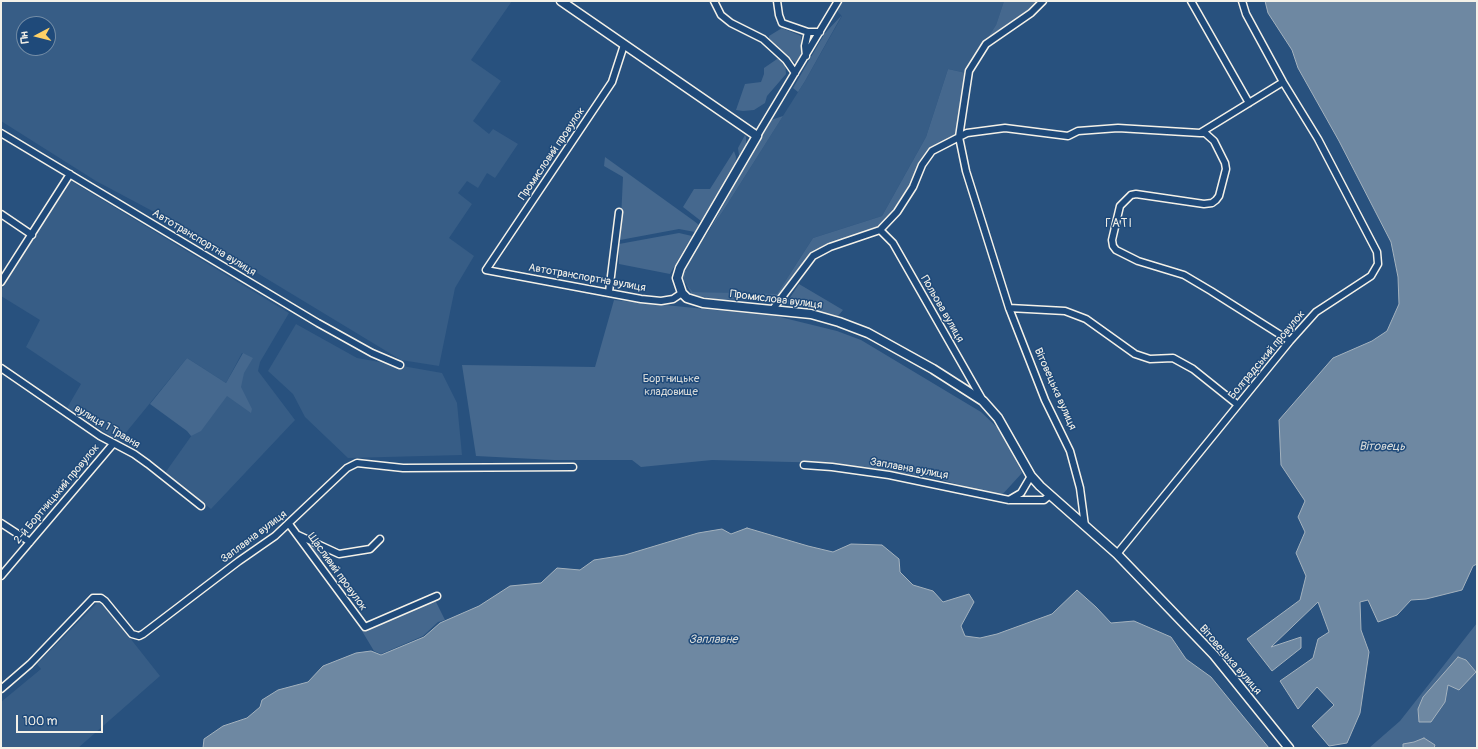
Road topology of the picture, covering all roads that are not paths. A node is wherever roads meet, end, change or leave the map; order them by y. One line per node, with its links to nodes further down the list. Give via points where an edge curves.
1 (561, 1): 10 (street)
2 (714, 1): 12 (street, via 726,19 766,42)
3 (777, 1): 8 (street, via 782,22)
4 (838, 1): 9 (street)
5 (1043, 1): 18 (street, Вітовецька вулиця, via 1031,13 986,44 970,71)
6 (1191, 1): 14 (street)
7 (1242, 1): 13 (street, Болградський провулок, via 1246,14)
8 (808, 32): 9 (street); 11 (street)
9 (820, 32): 11 (street)
10 (624, 45): 17 (street); 24 (street, Промисловий провулок, via 612,82)
11 (806, 56): 12 (street)
12 (796, 73): 17 (street)
13 (1284, 82): 14 (street); 30 (street, Болградський провулок, via 1318,139 1377,252 1378,264 1371,276 1316,312)
14 (1250, 103): 16 (street)
15 (1, 133): 19 (street, Автотранспортна вулиця)
16 (1200, 133): 18 (street, via 1118,128 1078,131 1068,136 1005,128 968,133); 30 (street, via 1205,133 1214,141 1225,163 1226,169 1216,200 1212,204 1204,204 1131,195 1120,206 1112,240 1113,246 1138,261 1184,275)
17 (756, 136): 27 (street, via 680,268 677,278)
18 (959, 137): 22 (street, via 932,151 922,165 913,188 897,212); 28 (street, Вітовецька вулиця, via 966,171)
19 (70, 174): 23 (street); 31 (street, Автотранспортна вулиця, via 318,323 372,353)
20 (619, 212): 26 (street)
21 (1, 214): 23 (street)
22 (880, 230): 29 (street, via 830,247 813,256); 33 (street, Польова вулиця, via 893,243)
23 (32, 235): 25 (street)
24 (486, 270): 26 (street, Автотранспортна вулиця)
25 (1, 281)
26 (609, 292): 27 (street, Автотранспортна вулиця, via 660,301 673,299)
27 (682, 293): 29 (street, Промислова вулиця, via 687,298 703,303)
28 (1009, 308): 34 (street, via 1065,311 1086,319 1135,354 1150,359 1172,358 1193,369); 44 (street, Вітовецька вулиця, via 1045,400 1070,450)
29 (773, 309): 33 (street, Промислова вулиця, via 811,314 868,333 933,369)
30 (1290, 342): 34 (street, Болградський провулок)
31 (400, 365)
32 (1, 368): 35 (street, вулиця 1 Травня)
33 (983, 401): 38 (street, Промислова вулиця, via 1010,436)
34 (1238, 405): 48 (street, Болградський провулок)
35 (113, 444): 41 (street, вулиця 1 Травня, via 134,454); 47 (street, 2-й Бортницький провулок)
36 (804, 466): 40 (street, Заплавна вулиця, via 889,475)
37 (573, 467): 43 (street, Заплавна вулиця, via 403,468 357,463 347,468)
38 (1031, 476): 39 (street, Промислова вулиця); 40 (street, via 1021,493)
39 (1050, 495): 40 (street, Заплавна вулиця, via 1044,500 1036,501); 44 (street, Промислова вулиця)
40 (1009, 500)
41 (200, 506)
42 (1, 523): 47 (street)
43 (289, 524): 45 (street, Щасливий провулок); 51 (street, Заплавна вулиця, via 139,636 128,631 105,600 90,600 30,664)
44 (1086, 526): 48 (street, Вітовецька вулиця)
45 (297, 534): 46 (street, via 339,554 370,549); 50 (street, Щасливий провулок, via 365,626)
46 (380, 539)
47 (30, 542): 49 (street, 2-й Бортницький провулок)
48 (1117, 554): 52 (street, Вітовецька вулиця, via 1214,655)
49 (1, 576)
50 (437, 596)
51 (1, 689)
52 (1289, 748)

